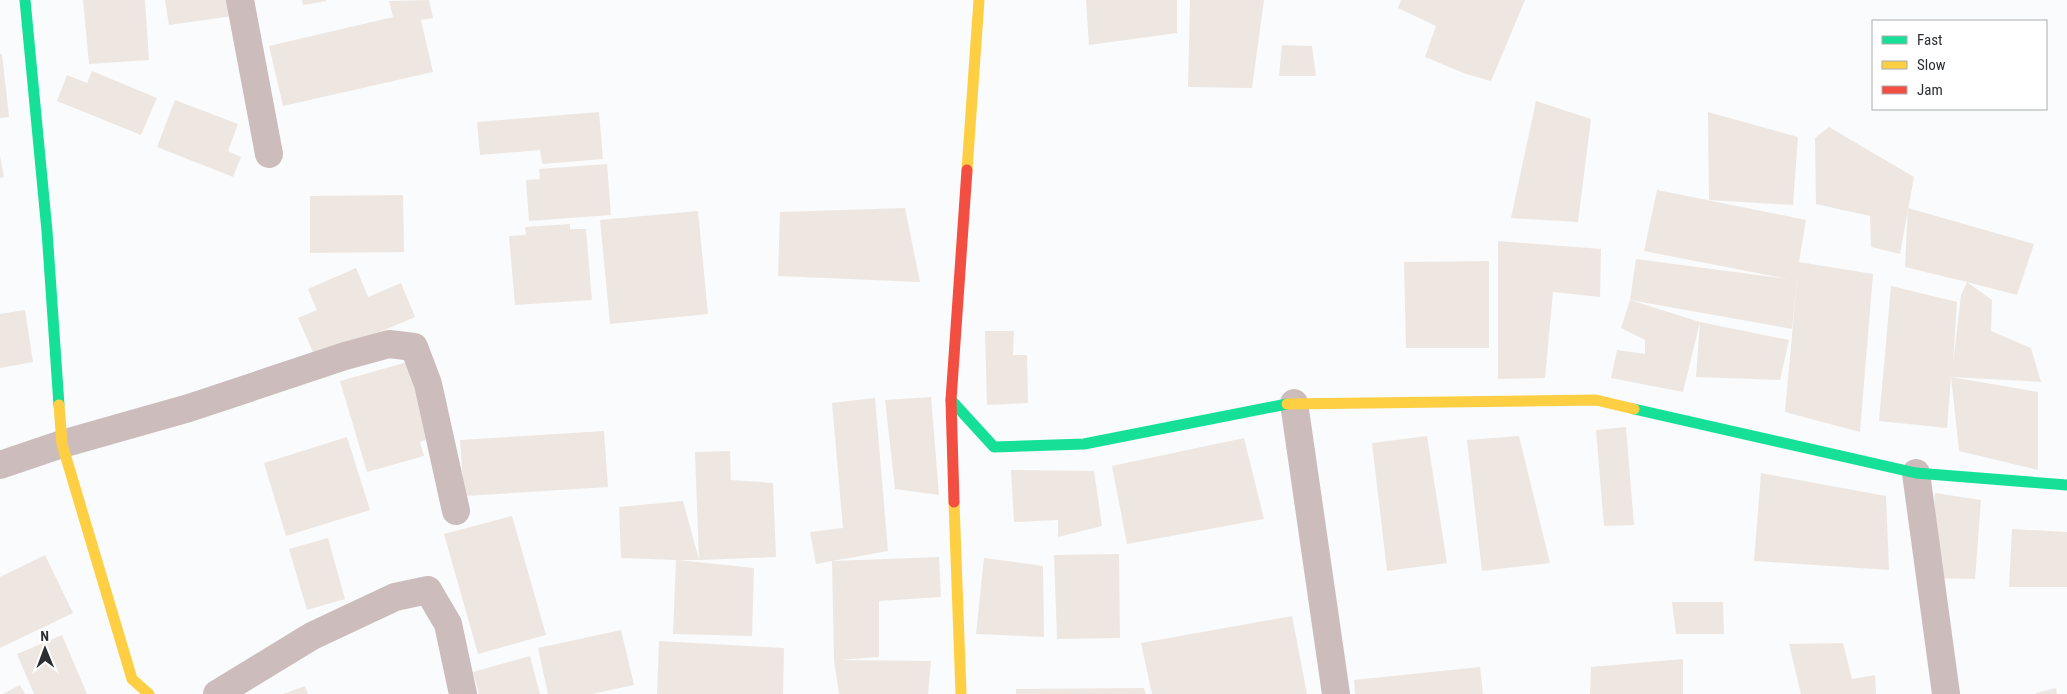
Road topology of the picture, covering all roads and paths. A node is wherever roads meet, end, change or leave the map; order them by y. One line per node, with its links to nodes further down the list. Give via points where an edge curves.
1 (25, 0): 7 (street)
2 (240, 0): 4 (street)
3 (979, 0): 5 (street)
4 (269, 154)
5 (951, 400): 6 (street, via 994,447 1084,444); 15 (street)
6 (1294, 403): 9 (street, via 1596,400); 16 (street)
7 (62, 444): 8 (street); 11 (street, via 188,408 345,356 389,344 414,346 428,384); 12 (street, via 132,679)
8 (0, 464)
9 (1916, 474): 10 (street); 17 (street)
10 (2067, 485)
11 (456, 511)
12 (149, 694)
13 (217, 694): 14 (street, via 312,636 396,597 428,590 448,624)
14 (463, 694)
15 (961, 694)
16 (1336, 694)
17 (1946, 694)

